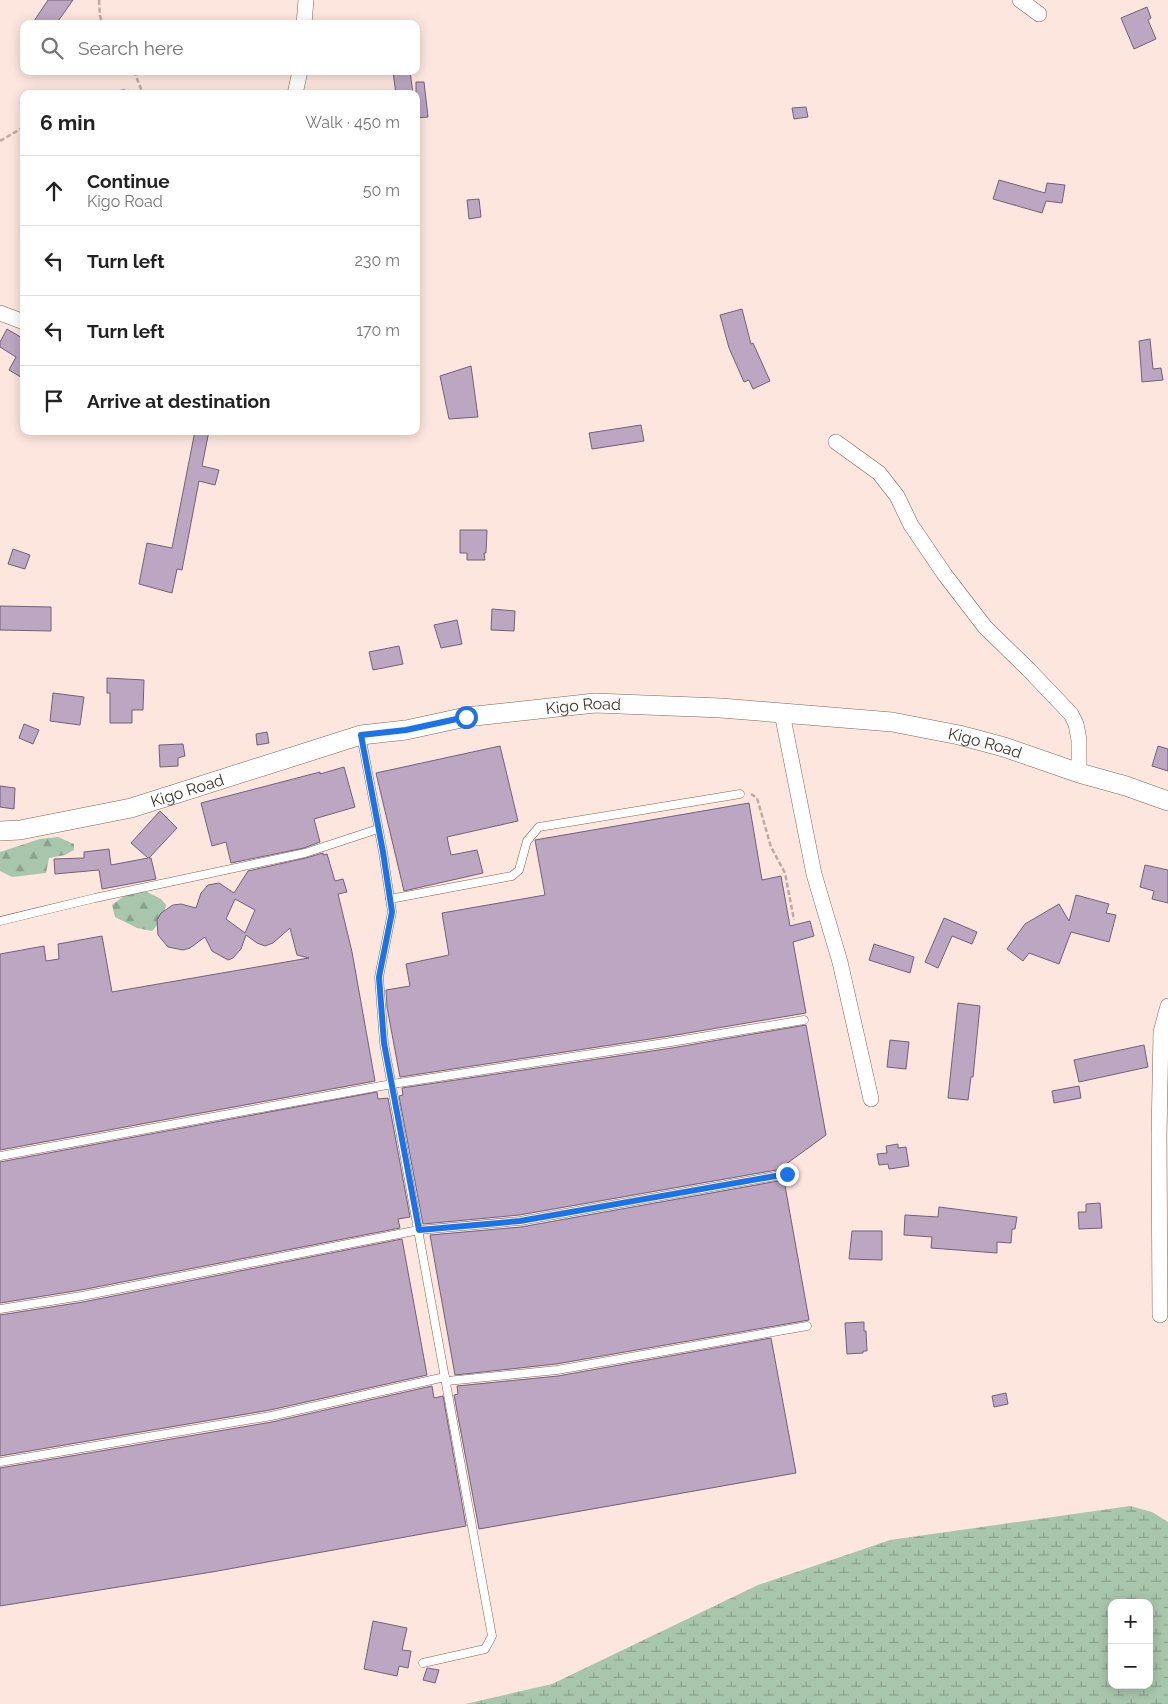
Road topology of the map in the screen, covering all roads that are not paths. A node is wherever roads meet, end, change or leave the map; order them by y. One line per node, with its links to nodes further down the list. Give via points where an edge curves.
1 (306, 0): 4 (street)
2 (1020, 0): 3 (street)
3 (1039, 14)
4 (304, 20)
5 (299, 75): 6 (street)
6 (296, 90)
7 (0, 313): 8 (street)
8 (20, 320)
9 (836, 442): 12 (street, via 879,473 897,496 911,525 945,575 980,620 1070,714 1079,740)
10 (782, 713): 11 (street, Kigo Road, via 595,703 466,717 406,730); 12 (street, Kigo Road, via 892,722 959,735); 22 (street, via 814,874 840,962)
11 (361, 735): 15 (lane); 16 (street, Kigo Road, via 131,808)
12 (1078, 773): 14 (street, Kigo Road)
13 (740, 794): 17 (lane, via 539,827 527,840 519,870 512,876)
14 (1168, 802)
15 (378, 829): 17 (lane); 18 (lane, via 305,853)
16 (0, 832)
17 (390, 899): 21 (lane, via 392,912 379,977 384,1043)
18 (0, 921)
19 (1168, 1006): 27 (street, via 1161,1032)
20 (804, 1020): 21 (lane)
21 (392, 1084): 23 (lane); 25 (lane)
22 (871, 1099)
23 (0, 1156)
24 (787, 1174): 25 (lane, via 520,1221)
25 (419, 1230): 26 (lane); 29 (lane)
26 (0, 1309)
27 (1160, 1315)
28 (807, 1326): 29 (lane, via 557,1370)
29 (446, 1379): 30 (lane, via 271,1416); 31 (lane, via 492,1636 485,1649)
30 (0, 1462)
31 (423, 1663)

